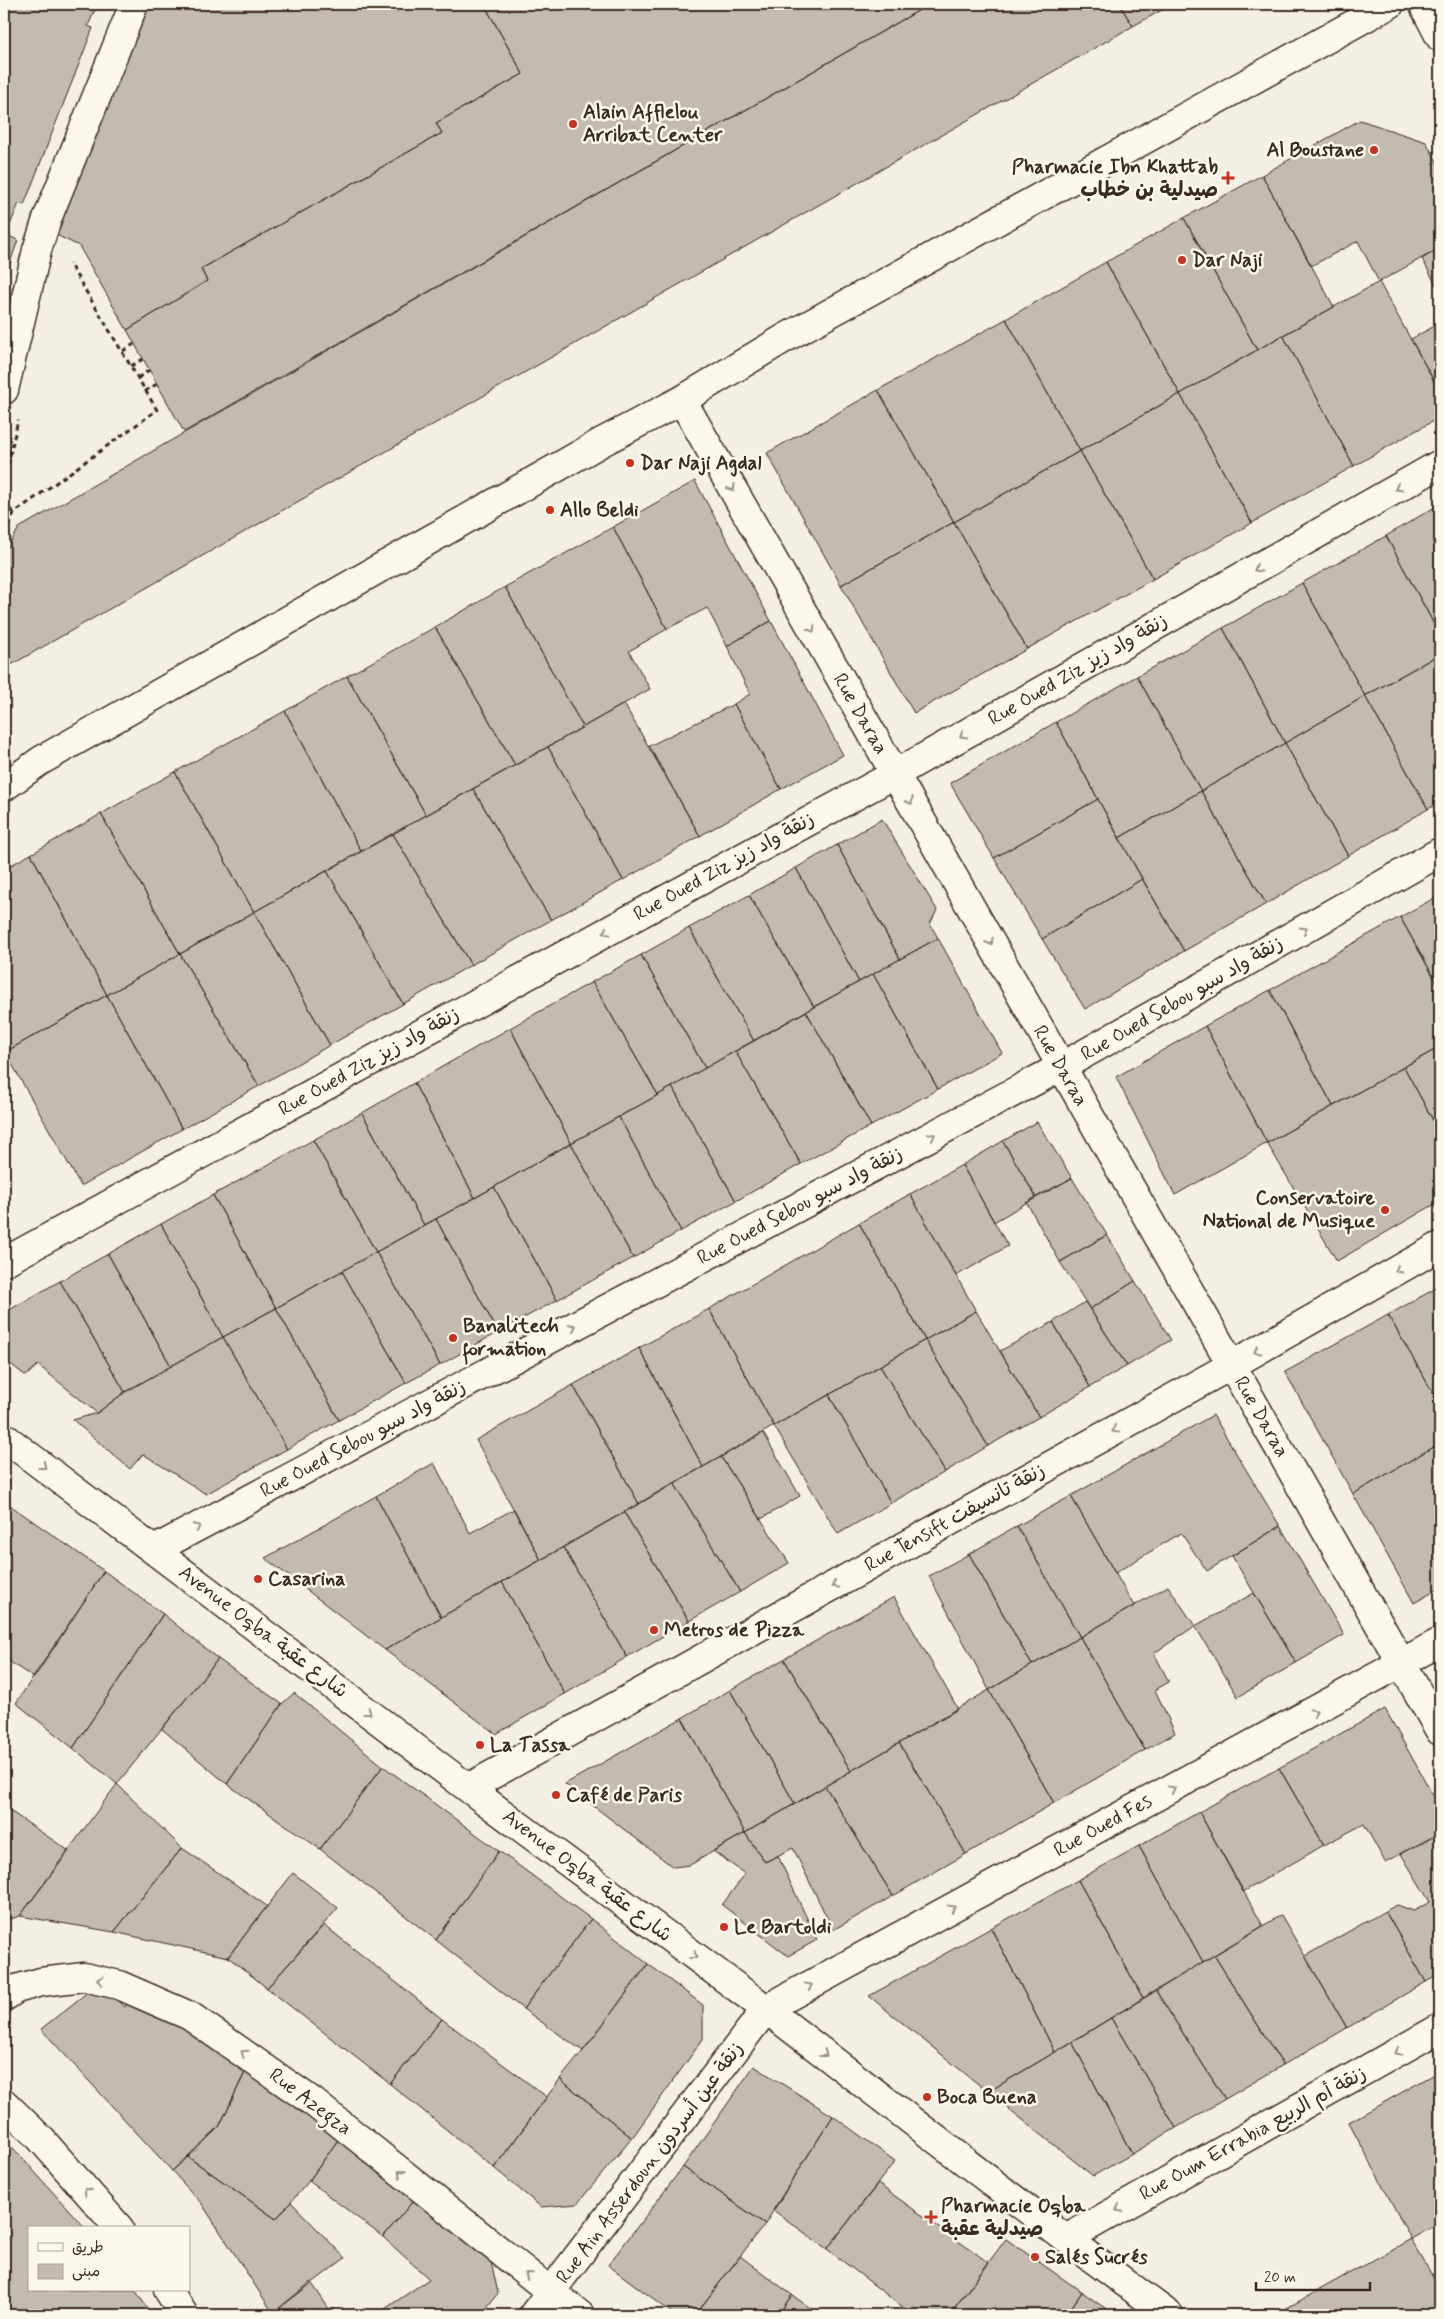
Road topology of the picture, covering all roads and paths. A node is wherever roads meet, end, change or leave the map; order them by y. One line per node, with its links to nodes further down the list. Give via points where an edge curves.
1 (134, 4): 13 (street, bridge, via 47,219)
2 (1390, 4): 15 (street, via 784,338)
3 (1423, 4): 4 (street)
4 (1440, 36)
5 (68, 261): 7 (path)
6 (134, 344): 7 (path)
7 (123, 351): 9 (path)
8 (143, 359): 9 (path)
9 (131, 366): 11 (path)
10 (149, 370): 11 (path)
11 (138, 378): 14 (path)
12 (157, 384): 14 (path)
13 (4, 390)
14 (145, 391): 18 (path, via 156,410)
15 (682, 400): 20 (street, via 593,447); 22 (street, Rue Daraa, one-way to 22)
16 (1440, 464): 22 (street, Rue Oued Ziz زنقة واد زيز, one-way to 22)
17 (4, 503): 18 (path)
18 (14, 513): 19 (path)
19 (4, 533)
20 (40, 761): 21 (street); 23 (street)
21 (4, 771)
22 (894, 774): 25 (street, Rue Daraa, one-way to 25); 27 (street, Rue Oued Ziz زنقة واد زيز, one-way to 27)
23 (4, 787)
24 (1440, 852): 25 (street, Rue Oued Sebou زنقة واد سبو, one-way to 24)
25 (1061, 1067): 28 (street, Rue Daraa); 30 (street, Rue Oued Sebou زنقة واد سبو, one-way to 25)
26 (1440, 1246): 28 (street, Rue Tensift زنقة تانسيفت, one-way to 28)
27 (4, 1262)
28 (1232, 1365): 32 (street, Rue Daraa); 34 (street, Rue Tensift زنقة تانسيفت, one-way to 34)
29 (4, 1437): 30 (street, Avenue Oqba شارع عقبة, one-way to 30)
30 (154, 1550): 34 (street, Avenue Oqba شارع عقبة, one-way to 34)
31 (1440, 1642): 32 (street, Rue Oued Fes)
32 (1402, 1664): 33 (street, Rue Daraa); 36 (street, Rue Oued Fes, one-way to 32)
33 (1440, 1731)
34 (468, 1788): 36 (street, Avenue Oqba شارع عقبة, one-way to 36)
35 (4, 1997): 42 (street, Rue Azegza, one-way to 35, via 314,2102 190,2016 119,1985 84,1977 41,1982 16,1989)
36 (766, 2009): 40 (street, Avenue Oqba شارع عقبة, one-way to 40); 42 (street, Rue Ain Asserdoun زنقة عين أسردون)
37 (1440, 2028): 40 (street, Rue Oum Errabia زنقة أم الربيع, one-way to 40)
38 (4, 2103): 39 (street, one-way to 38, via 40,2138)
39 (117, 2226)
40 (1066, 2239): 46 (street, Avenue Oqba شارع عقبة)
41 (169, 2292): 43 (street)
42 (551, 2294): 44 (street, Rue Ain Asserdoun زنقة عين أسردون); 45 (street, Rue Azegza)
43 (184, 2315)
44 (533, 2315)
45 (580, 2315)
46 (1169, 2315)

